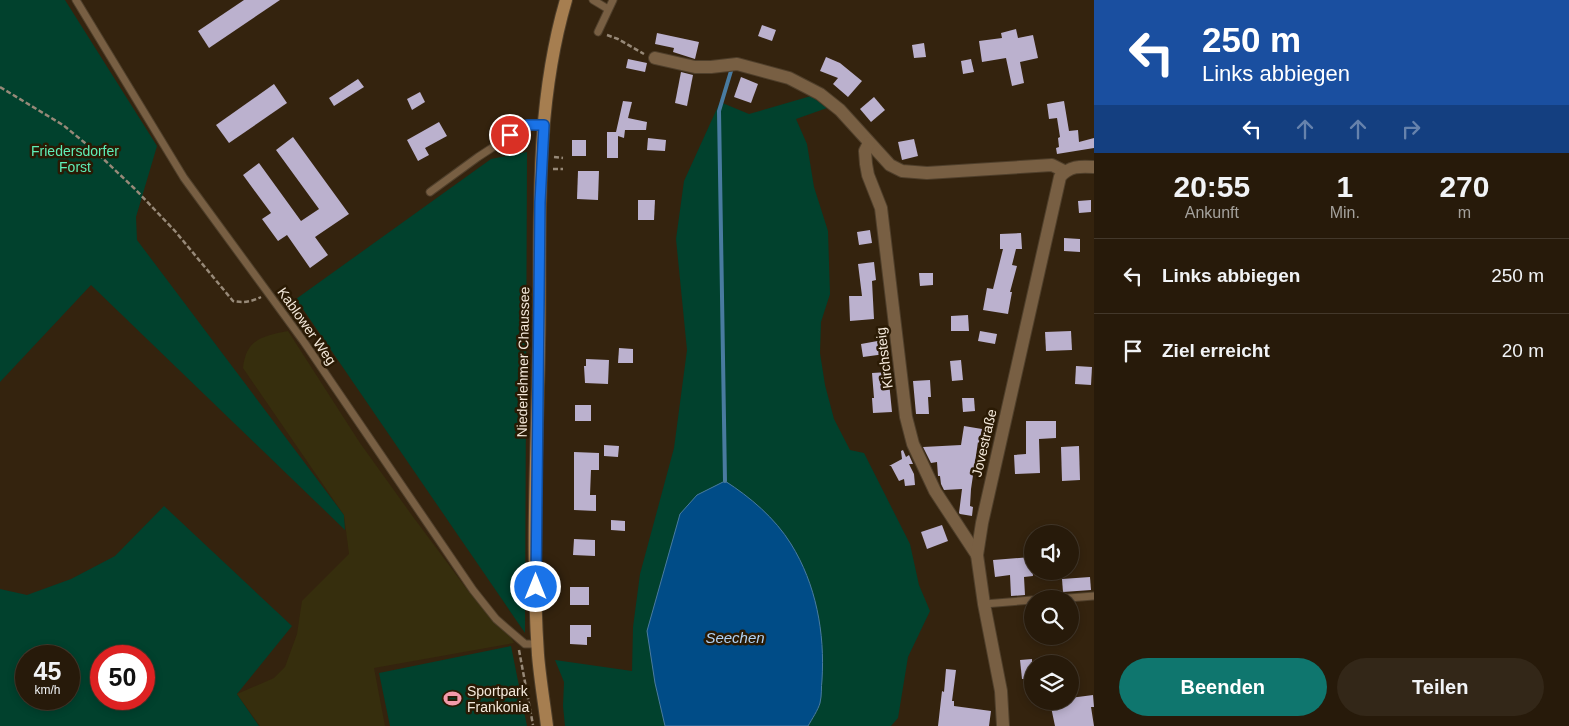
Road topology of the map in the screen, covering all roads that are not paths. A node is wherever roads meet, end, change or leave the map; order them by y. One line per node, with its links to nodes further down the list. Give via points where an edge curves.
1 (76, 0): 18 (lane, Kablower Weg, via 184,178 268,293 473,590 496,618)
2 (566, 0): 8 (main road, Niederlehmer Chaussee, via 550,65)
3 (593, 0): 5 (lane)
4 (613, 0): 5 (lane)
5 (608, 9): 6 (lane)
6 (598, 32)
7 (655, 58): 9 (street, via 695,67 737,64 789,78 820,94 840,110)
8 (544, 125): 12 (lane, via 527,125); 18 (main road, Niederlehmer Chaussee)
9 (869, 143): 11 (street, via 890,165 902,171 927,173 1052,165); 13 (street, Kirchsteig, via 866,164 881,208 906,417 913,444 935,491)
10 (1094, 167): 11 (street)
11 (1064, 171): 13 (street, Jovestraße, via 1056,190)
12 (430, 192)
13 (977, 555): 17 (street, Jovestraße)
14 (1094, 596): 15 (lane)
15 (1079, 597)
16 (1024, 601): 17 (lane)
17 (984, 604): 20 (street, Jovestraße, via 1001,691)
18 (532, 644): 19 (main road, Niederlehmer Chaussee)
19 (547, 726)
20 (1003, 726)

